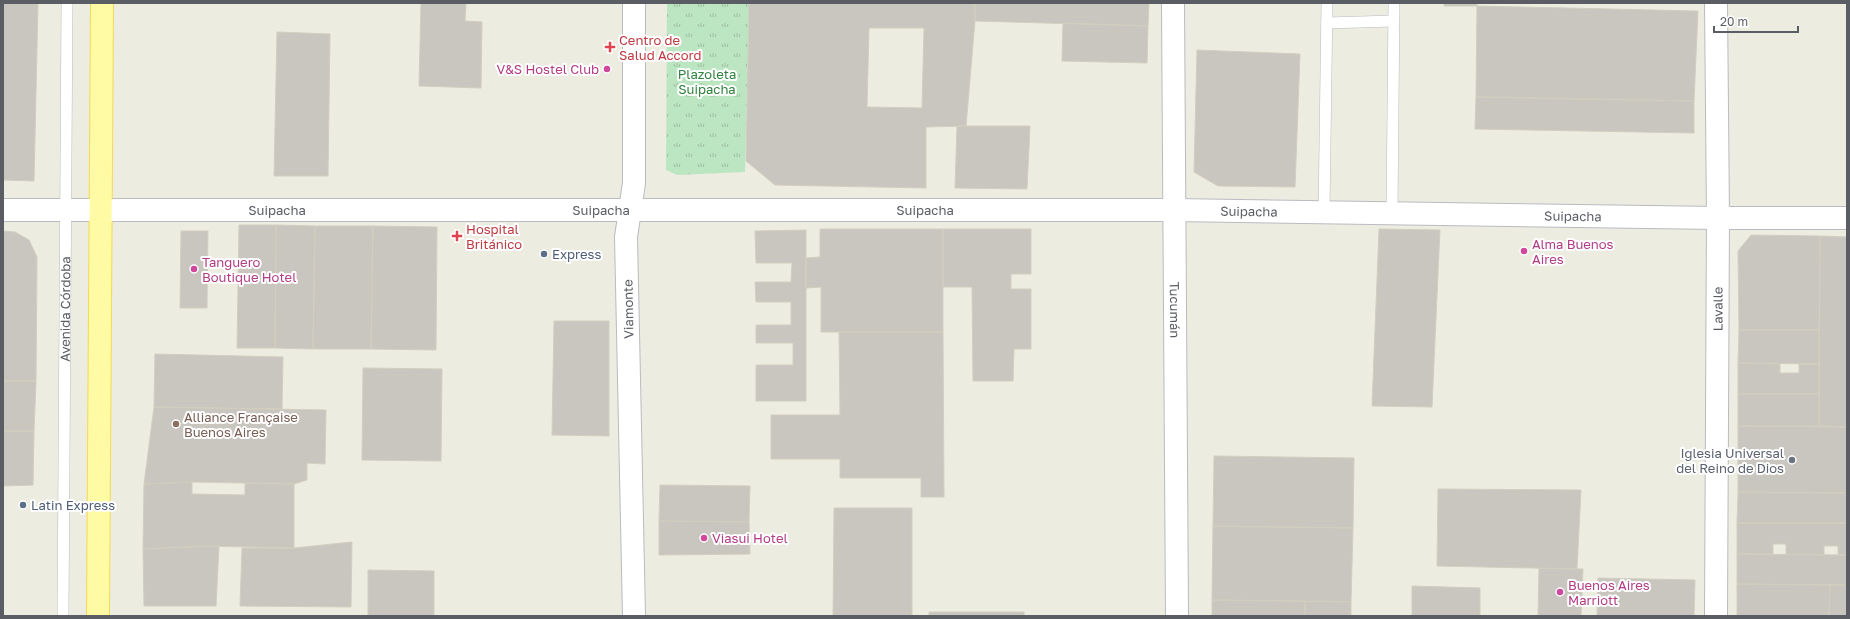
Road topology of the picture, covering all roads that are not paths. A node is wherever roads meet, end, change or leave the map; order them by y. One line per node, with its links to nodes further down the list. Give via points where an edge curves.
1 (67, 3): 12 (lane, Avenida Córdoba)
2 (102, 3): 13 (main road)
3 (634, 3): 10 (street, Viamonte, via 634,183)
4 (1173, 3): 14 (street, Tucumán)
5 (1327, 3): 9 (lane)
6 (1394, 3): 8 (lane)
7 (1716, 3): 17 (street, Lavalle)
8 (1393, 21): 9 (lane); 16 (lane)
9 (1327, 23): 15 (lane)
10 (630, 209): 13 (street, Suipacha); 14 (street, Suipacha); 21 (street, Viamonte, via 626,237)
11 (3, 210): 12 (street, Suipacha)
12 (66, 210): 13 (street, Suipacha); 19 (lane, Avenida Córdoba)
13 (101, 210): 20 (main road)
14 (1174, 210): 15 (street, Suipacha); 22 (street, Tucumán)
15 (1324, 213): 16 (street, Suipacha)
16 (1392, 213): 17 (street, Suipacha)
17 (1718, 218): 18 (street, Suipacha); 23 (street, Lavalle)
18 (1847, 218)
19 (63, 616)
20 (98, 616)
21 (634, 616)
22 (1177, 616)
23 (1716, 616)

